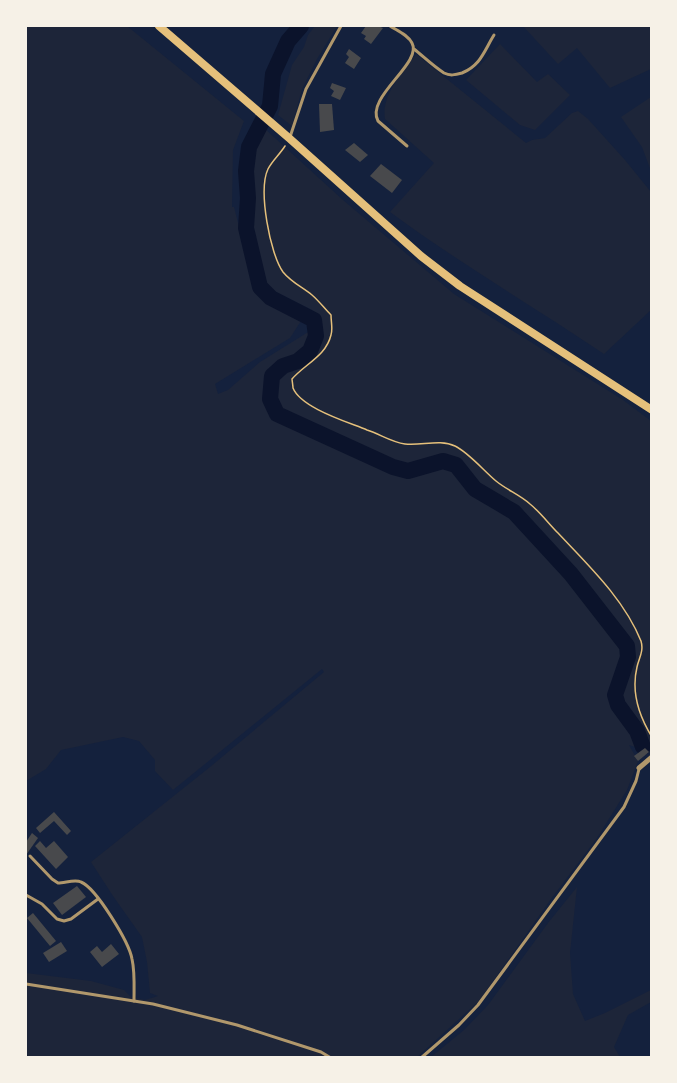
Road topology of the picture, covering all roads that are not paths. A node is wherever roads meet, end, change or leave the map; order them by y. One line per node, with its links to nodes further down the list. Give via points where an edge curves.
1 (159, 26): 6 (main road, via 273,124)
2 (341, 26): 6 (lane, via 306,89)
3 (390, 26): 5 (lane, via 407,37)
4 (494, 34): 5 (lane, via 476,64 455,75 445,74)
5 (414, 49): 7 (lane, via 375,114)
6 (287, 142): 8 (main road, via 460,286)
7 (407, 146)
8 (651, 410)
9 (651, 757): 10 (street)
10 (639, 768): 17 (lane, via 624,807 478,1005)
11 (30, 856): 13 (lane, via 58,883 81,882)
12 (26, 895): 13 (lane, via 64,921)
13 (98, 899): 15 (lane, via 128,944)
14 (26, 984): 15 (lane)
15 (134, 1001): 16 (lane, via 237,1025)
16 (331, 1058)
17 (422, 1058)

